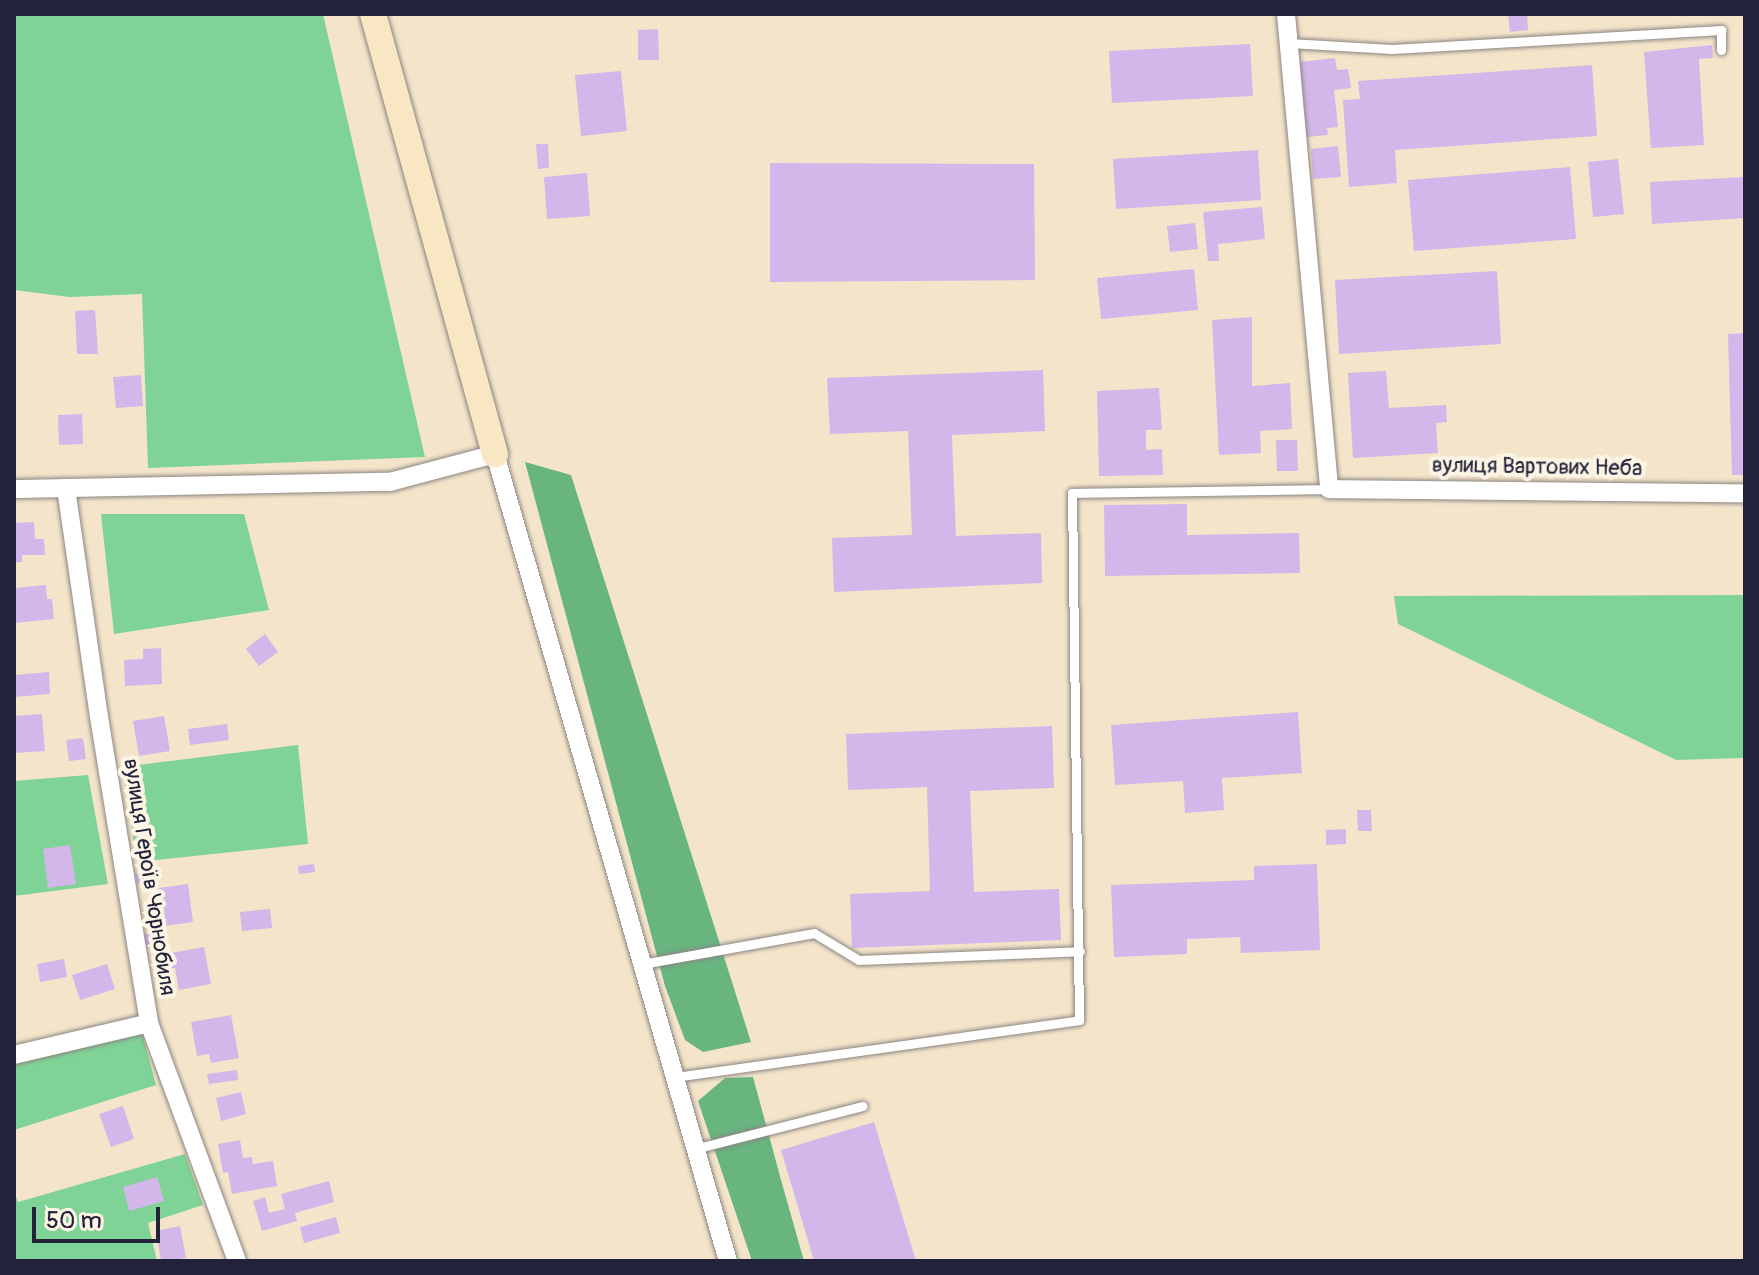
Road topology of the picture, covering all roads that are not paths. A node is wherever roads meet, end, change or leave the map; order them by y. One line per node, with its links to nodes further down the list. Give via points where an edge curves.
1 (373, 14): 5 (street)
2 (1286, 14): 3 (street)
3 (1289, 43): 4 (lane, via 1392,49 1721,30); 8 (street)
4 (1721, 50)
5 (495, 454): 6 (street, via 390,482); 11 (street)
6 (66, 488): 7 (street); 12 (street, вулиця Героїв Чорнобиля)
7 (14, 489)
8 (1329, 489): 9 (street, вулиця Вартових Неба); 10 (lane, via 1072,493)
9 (1745, 493)
10 (1080, 951): 11 (lane, via 859,960 814,933); 14 (lane, via 1079,1020)
11 (641, 964): 14 (street)
12 (149, 1023): 13 (street); 17 (street, вулиця Героїв Чорнобиля)
13 (14, 1055)
14 (673, 1077): 16 (street)
15 (863, 1106): 16 (lane)
16 (694, 1149): 18 (street)
17 (237, 1261)
18 (728, 1261)

